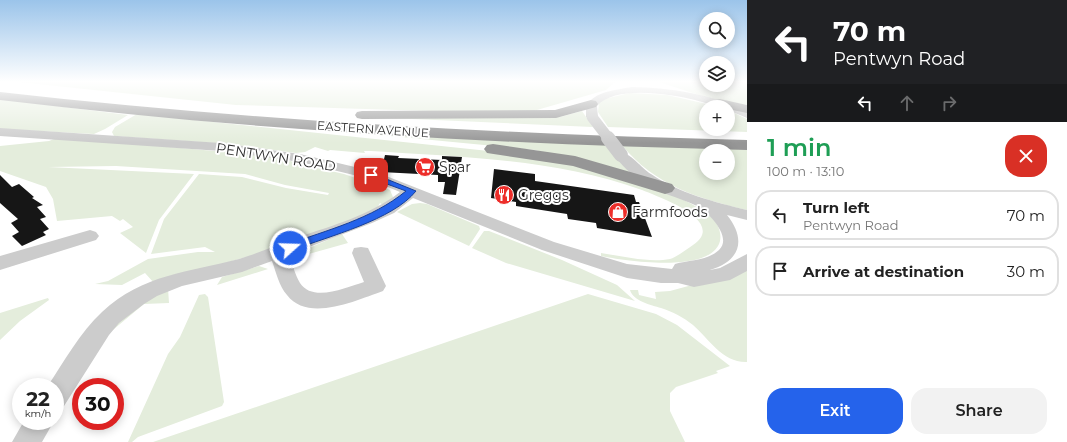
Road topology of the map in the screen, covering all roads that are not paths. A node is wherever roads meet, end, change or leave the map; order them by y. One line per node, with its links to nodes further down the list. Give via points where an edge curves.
1 (52, 102): 9 (highway, EASTERN AVENUE, via 120,109)
2 (119, 102): 9 (highway, EASTERN AVENUE)
3 (602, 102): 7 (street)
4 (735, 107): 5 (highway)
5 (747, 109)
6 (735, 110): 8 (street)
7 (592, 111): 9 (highway, via 370,115 298,112); 13 (street, bridge, via 622,155 640,172)
8 (747, 115)
9 (263, 117): 11 (highway, EASTERN AVENUE); 12 (highway, EASTERN AVENUE, via 526,137); 13 (highway, via 288,127 552,156)
10 (0, 132): 14 (street, PENTWYN ROAD, via 256,151 347,169)
11 (747, 136)
12 (747, 145)
13 (665, 188): 15 (street)
14 (412, 191): 18 (street, via 398,203 378,214); 22 (street, PENTWYN ROAD, via 548,246 600,264 627,271)
15 (697, 201): 16 (street); 22 (street, via 712,210 725,223 732,236 731,245 726,254 699,266 682,269)
16 (747, 215)
17 (90, 236): 21 (street)
18 (277, 252): 19 (street, via 294,291 306,300 322,302 376,286); 23 (street, via 232,268 178,279 150,290 111,317)
19 (361, 253)
20 (747, 261): 22 (street, PENTWYN ROAD, via 734,270 712,278 694,280)
21 (0, 263)
22 (678, 276)
23 (64, 384)
24 (34, 430): 25 (street)
25 (26, 442)

